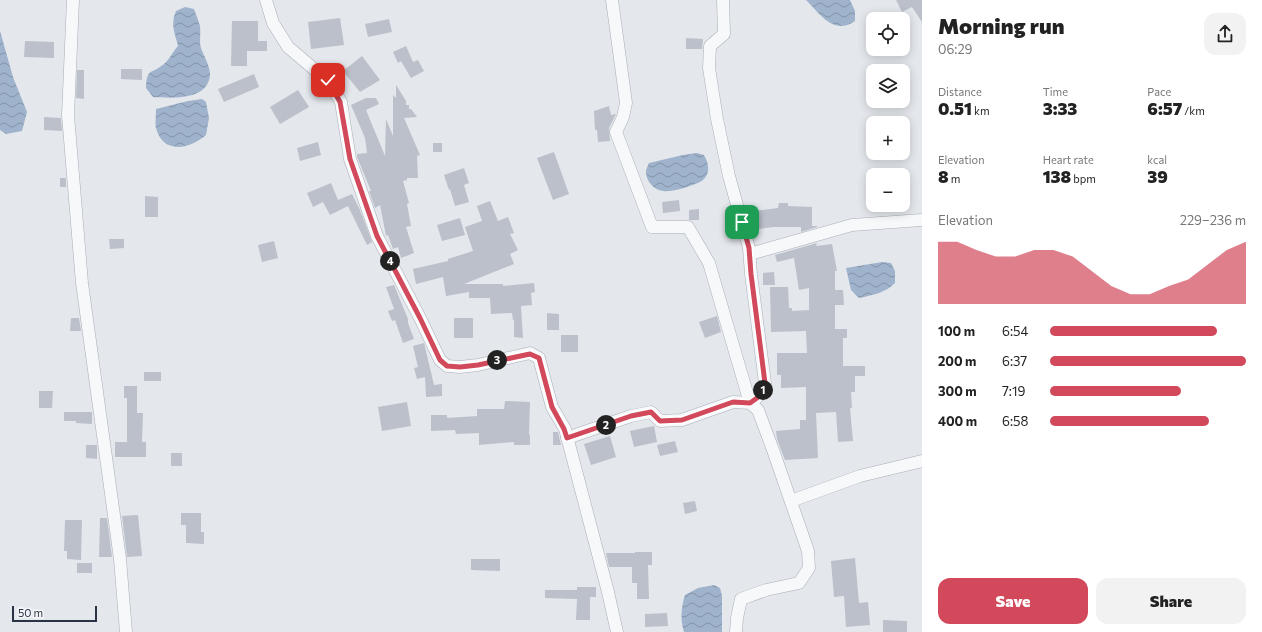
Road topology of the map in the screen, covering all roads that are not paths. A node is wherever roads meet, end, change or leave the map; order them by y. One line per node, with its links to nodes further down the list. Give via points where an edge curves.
1 (73, 0): 11 (street, via 68,115 82,283 120,559)
2 (266, 0): 8 (street, via 273,23 288,47 328,80 340,102 350,159 377,236 440,360 447,366 460,367 530,354 539,358 552,407)
3 (612, 0): 7 (street, via 626,103 616,132 652,227 688,228 709,263)
4 (723, 0): 6 (street, via 724,34 710,46 709,68 728,169)
5 (922, 220): 6 (street, via 852,225)
6 (750, 254): 7 (street, via 765,383 762,392)
7 (750, 403): 8 (street, via 733,402 682,420 660,421 651,412); 10 (street, via 758,410)
8 (567, 438): 12 (street)
9 (922, 461): 10 (street, via 860,476)
10 (791, 501): 13 (street, via 808,551 809,568 799,583 740,599)
11 (126, 632)
12 (617, 632)
13 (736, 632)

